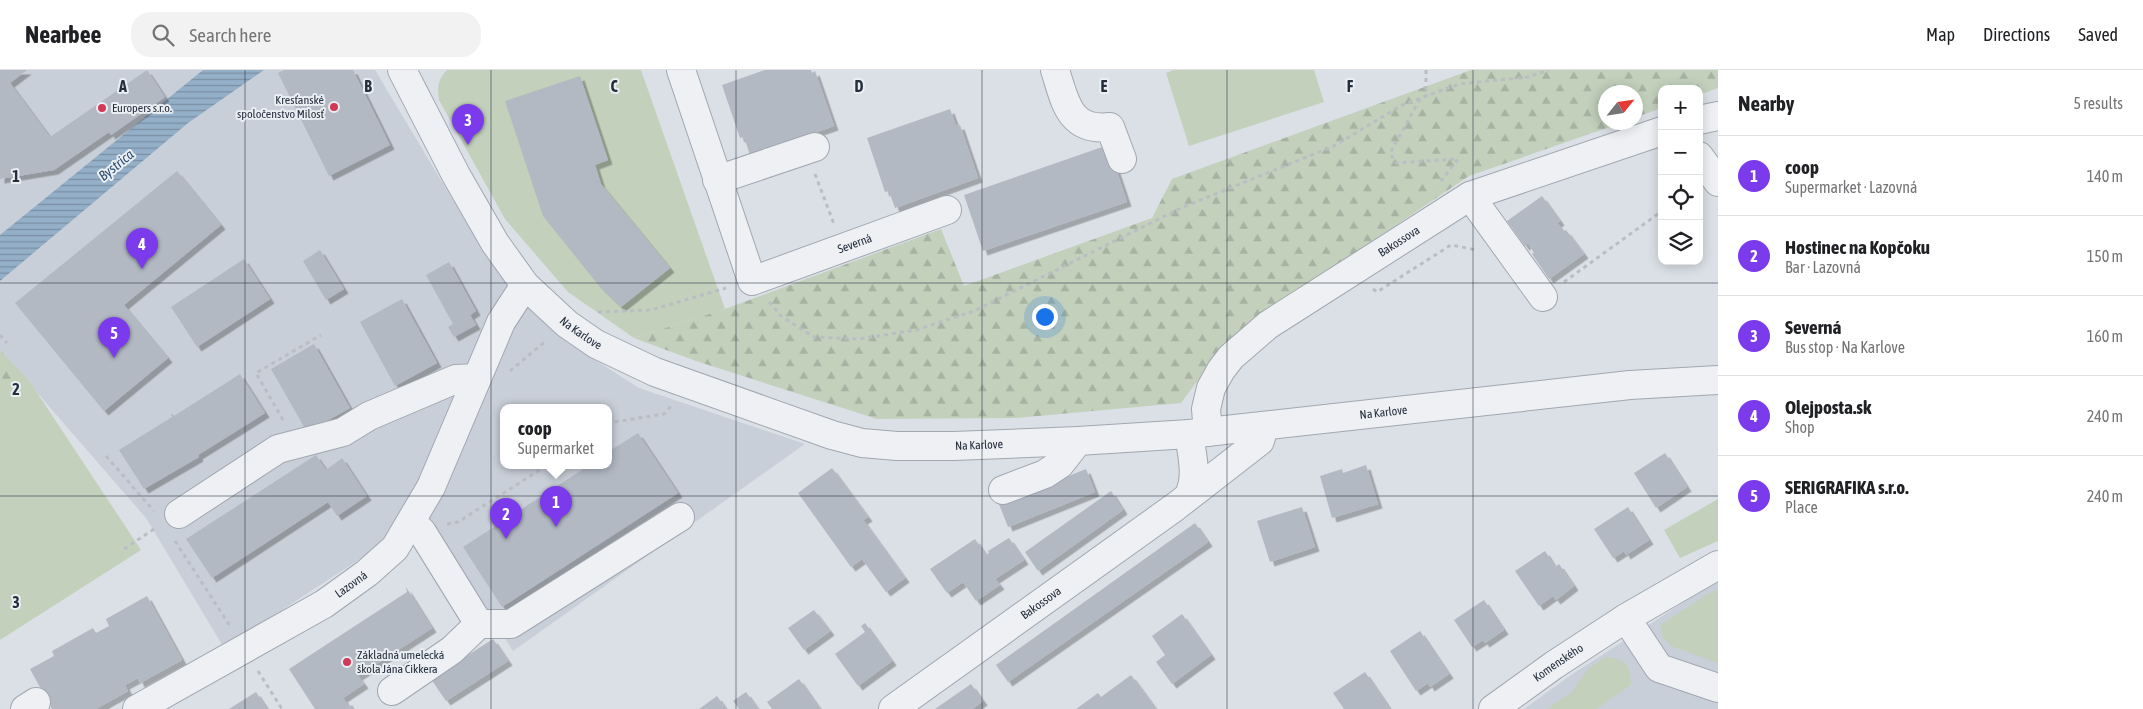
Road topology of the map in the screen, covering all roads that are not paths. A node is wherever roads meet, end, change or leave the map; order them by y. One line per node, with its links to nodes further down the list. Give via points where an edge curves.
1 (402, 70): 14 (street, Na Karlove, via 461,184 495,243)
2 (681, 70): 10 (street)
3 (1055, 70): 8 (street, via 1070,113 1090,127 1110,127)
4 (1718, 116): 5 (street)
5 (1703, 119)
6 (1658, 132): 12 (street, Bakossova)
7 (811, 148): 10 (street)
8 (1122, 159)
9 (1703, 161): 11 (street)
10 (717, 180): 13 (street, Severná, via 752,281)
11 (1718, 182)
12 (1470, 196): 15 (street); 19 (street, Bakossova, via 1268,325 1231,357 1212,388 1206,409)
13 (947, 210)
14 (525, 285): 16 (street, Lazovná, via 501,322); 20 (street, Na Karlove, via 567,324 596,344 655,372 832,435 862,443 897,446)
15 (1543, 297)
16 (477, 378): 24 (street, via 456,379 369,416 343,432 278,449); 26 (street, Lazovná, via 431,487)
17 (1718, 380): 18 (street, Na Karlove, via 1630,386)
18 (1264, 426): 19 (street, Na Karlove); 21 (street, Bakossova, via 1260,441)
19 (1205, 433): 20 (street, Na Karlove); 21 (street, Bakossova, via 1221,466); 23 (street, Bakossova)
20 (1078, 441): 22 (street, via 1060,464 1045,474)
21 (1216, 475): 23 (street, Bakossova)
22 (1003, 490)
23 (1189, 495): 33 (street, Bakossova)
24 (179, 514)
25 (680, 517): 29 (street, via 511,624)
26 (412, 522): 29 (street, via 422,532); 32 (street, Lazovná, via 395,548 324,604)
27 (1718, 565): 28 (street, Komenského)
28 (1626, 618): 30 (street, via 1659,668); 34 (street, Komenského)
29 (479, 624): 31 (street, via 452,650)
30 (1718, 688)
31 (392, 691)
32 (137, 709)
33 (893, 709)
34 (1493, 709)

